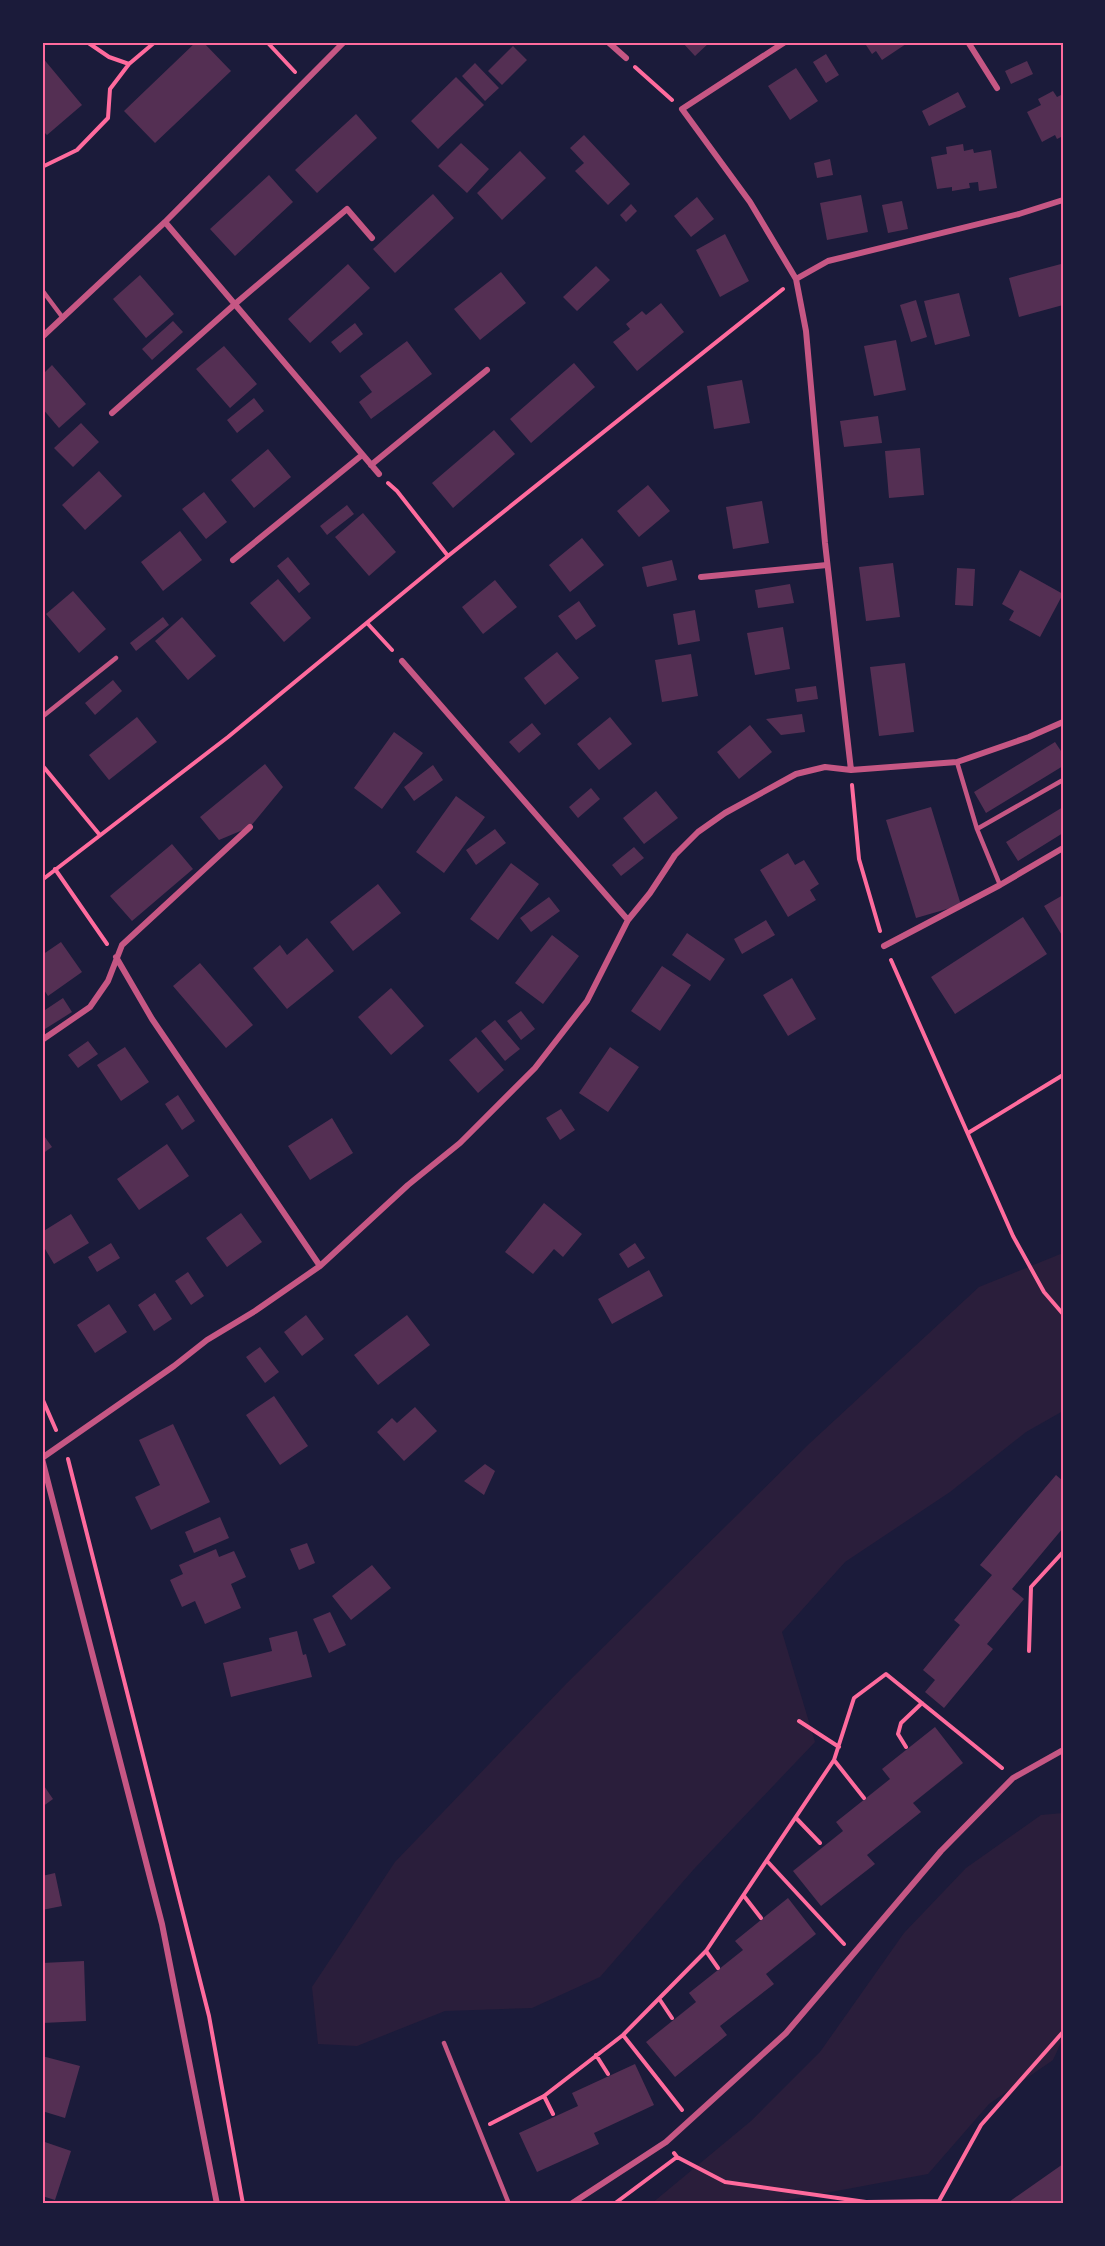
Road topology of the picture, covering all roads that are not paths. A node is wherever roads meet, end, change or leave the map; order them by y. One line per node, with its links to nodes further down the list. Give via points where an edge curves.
1 (344, 42): 8 (street)
2 (608, 42): 5 (street)
3 (785, 42): 10 (street, via 682,109 750,202)
4 (968, 42): 6 (street)
5 (626, 58)
6 (998, 88)
7 (1063, 200): 10 (street, via 828,261)
8 (165, 222): 12 (street); 13 (street)
9 (372, 238): 12 (street, via 347,209)
10 (796, 279): 21 (street, via 806,331)
11 (42, 290): 13 (lane)
12 (235, 304): 16 (street); 17 (street)
13 (63, 318): 14 (street)
14 (42, 337)
15 (487, 370): 18 (street)
16 (112, 413)
17 (362, 455): 18 (street); 20 (street)
18 (371, 465): 19 (street)
19 (379, 474)
20 (233, 560)
21 (827, 565): 22 (street); 28 (street)
22 (701, 577)
23 (116, 658): 25 (lane)
24 (402, 661): 34 (street)
25 (42, 717)
26 (1063, 722): 27 (street)
27 (957, 762): 28 (street); 31 (lane)
28 (851, 770): 34 (street, via 825,766 796,774 725,813 675,855)
29 (1063, 780): 31 (lane)
30 (250, 827): 36 (street, via 122,945)
31 (977, 829): 33 (lane)
32 (1063, 848): 33 (street)
33 (1000, 885): 35 (street)
34 (628, 920): 38 (street, via 587,1001 535,1068 460,1143)
35 (884, 946)
36 (116, 957): 37 (street, via 108,981 90,1007); 38 (street, via 152,1019)
37 (42, 1040)
38 (320, 1266): 39 (street, via 207,1340)
39 (42, 1458): 42 (street, via 162,1924)
40 (1063, 1750): 44 (street, via 1013,1778 941,1851 786,2033 666,2142)
41 (444, 2043): 43 (lane)
42 (216, 2204)
43 (509, 2204)
44 (571, 2204)

